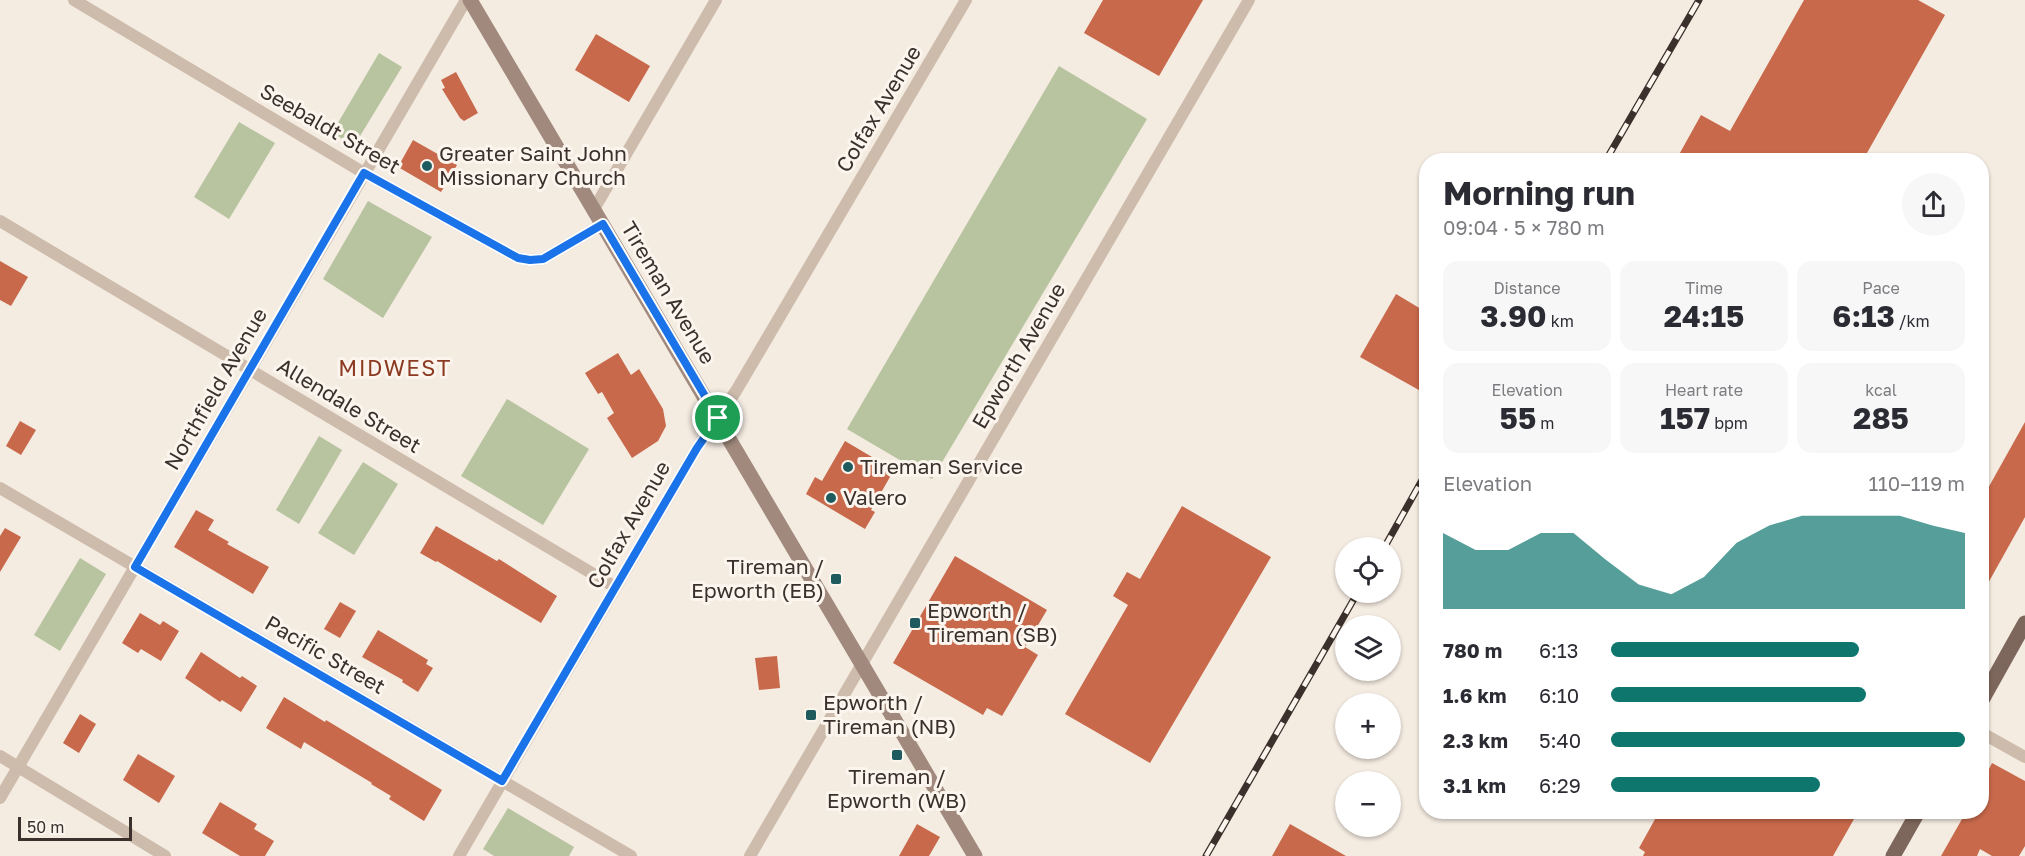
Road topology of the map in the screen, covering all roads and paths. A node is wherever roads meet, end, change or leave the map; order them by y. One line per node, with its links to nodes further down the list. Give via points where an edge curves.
1 (74, 0): 6 (street, Seebaldt Street)
2 (468, 0): 6 (street, Northfield Avenue); 7 (street, Tireman Avenue)
3 (716, 0): 7 (street)
4 (966, 0): 11 (street, Colfax Avenue)
5 (1249, 0): 16 (street, Epworth Avenue)
6 (364, 173): 9 (street, Seebaldt Street, via 518,258 543,259); 10 (street, Northfield Avenue)
7 (594, 209): 9 (street, Tireman Avenue)
8 (0, 221): 10 (street, Allendale Street)
9 (603, 224): 11 (street, Tireman Avenue)
10 (250, 370): 13 (street, Northfield Avenue); 14 (street, Allendale Street)
11 (718, 418): 14 (street, Colfax Avenue); 16 (street, Tireman Avenue)
12 (0, 488): 13 (street, Pacific Street)
13 (135, 567): 21 (street, Northfield Avenue); 22 (street, Pacific Street)
14 (615, 587): 22 (street, Colfax Avenue)
15 (2025, 623): 17 (main road)
16 (862, 664): 28 (street, Epworth Avenue); 29 (street, Tireman Avenue)
17 (1989, 687)
18 (1989, 737): 20 (street)
19 (0, 756): 21 (street)
20 (2025, 757)
21 (18, 768): 23 (street, Northfield Avenue); 25 (street)
22 (502, 781): 26 (street, Colfax Avenue); 27 (street, Pacific Street)
23 (0, 798)
24 (1914, 819): 30 (main road)
25 (165, 856)
26 (459, 856)
27 (631, 856)
28 (750, 856)
29 (975, 856)
30 (1893, 856)

